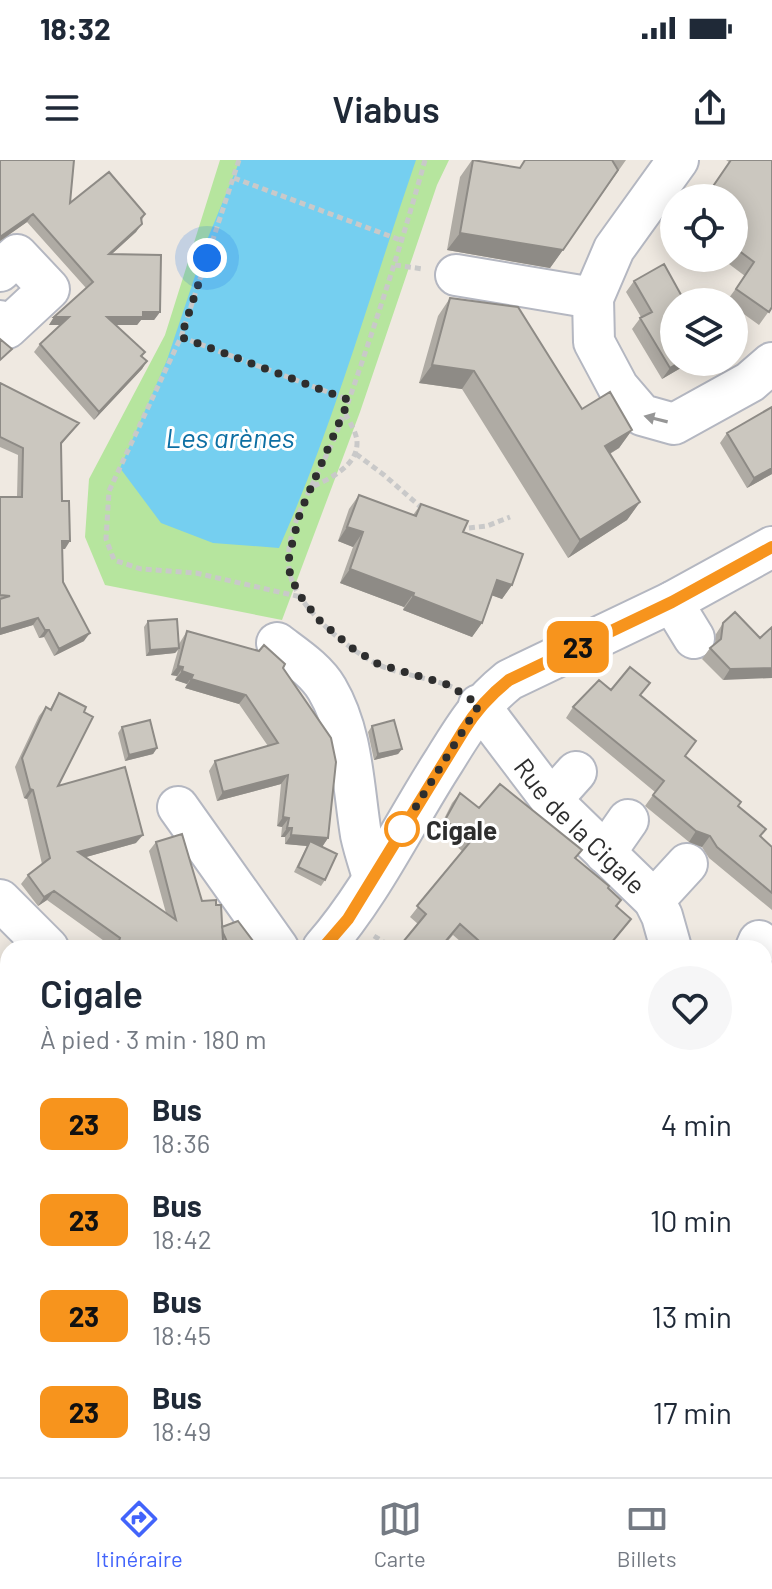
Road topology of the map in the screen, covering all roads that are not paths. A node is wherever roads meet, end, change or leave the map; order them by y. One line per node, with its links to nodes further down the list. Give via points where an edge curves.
1 (678, 160): 4 (street, via 614,249)
2 (0, 271): 5 (street, via 17,255 49,289 7,328)
3 (456, 275): 4 (street)
4 (593, 298): 6 (street, one-way to 4, via 750,382 674,424 642,415 618,387 594,342)
5 (0, 321)
6 (772, 363)
7 (772, 547): 8 (street)
8 (672, 602): 9 (street); 11 (street, via 509,680)
9 (694, 638)
10 (277, 643): 16 (street, via 326,687 342,721)
11 (479, 705): 14 (street, Rue de la Cigale, via 563,786); 16 (street)
12 (178, 807): 20 (street)
13 (628, 820): 14 (street)
14 (605, 853): 18 (street, Rue de la Cigale)
15 (687, 864): 18 (street)
16 (373, 877): 21 (street)
17 (0, 900): 19 (street)
18 (654, 900): 22 (street, Rue de la Cigale)
19 (40, 940)
20 (272, 940)
21 (330, 940)
22 (669, 940)

